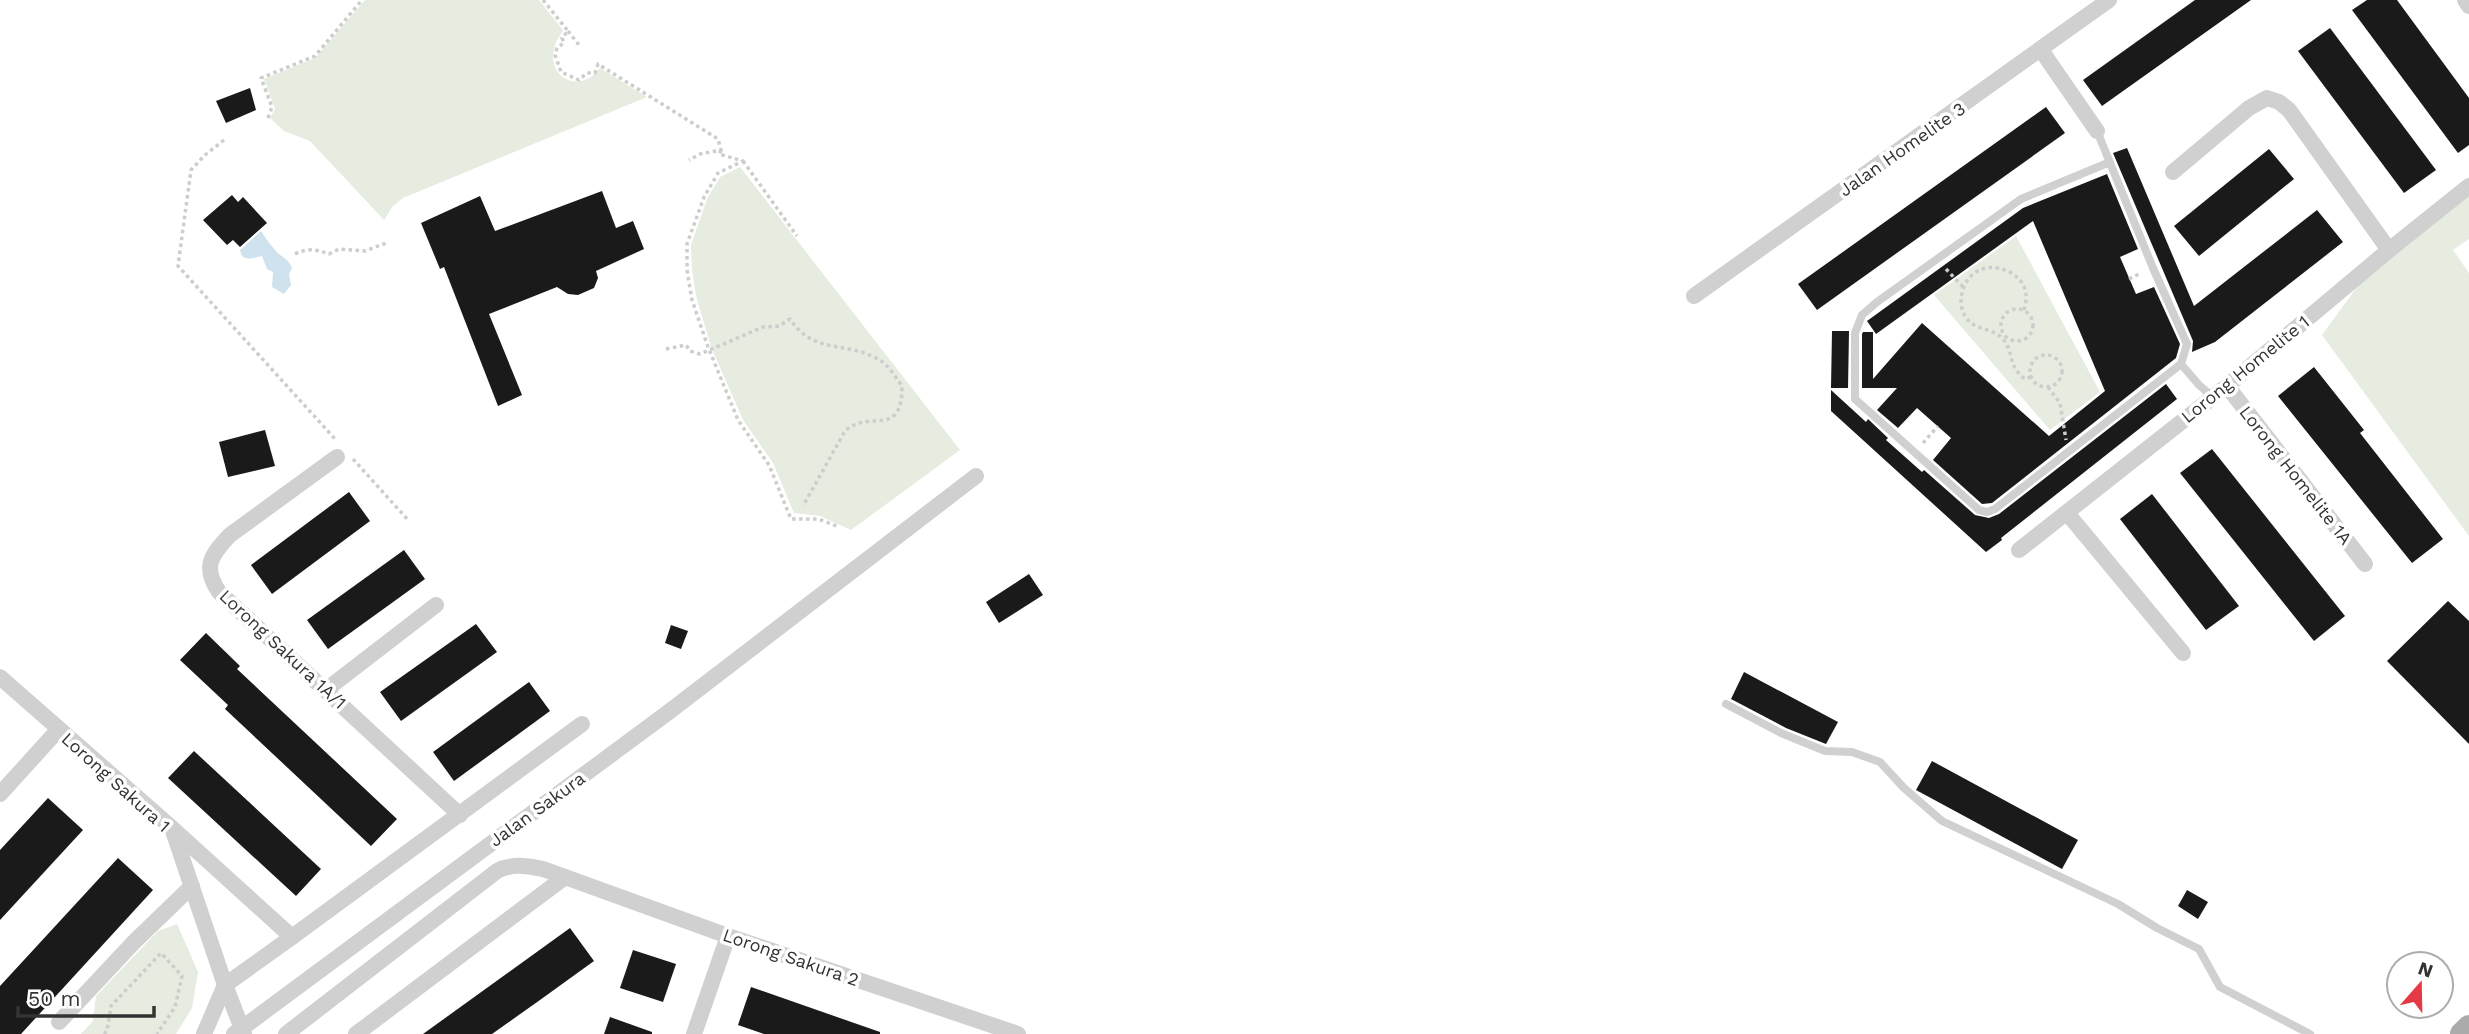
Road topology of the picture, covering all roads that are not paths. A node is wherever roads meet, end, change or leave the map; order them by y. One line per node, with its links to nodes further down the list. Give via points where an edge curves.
1 (2109, 0): 4 (street, Jalan Homelite 3)
2 (2465, 0): 3 (street)
3 (2469, 6)
4 (2041, 50): 5 (street); 10 (street, Jalan Homelite 3)
5 (2097, 131): 6 (lane)
6 (2110, 162): 11 (lane, via 2187,344); 11 (lane, via 2021,199 1862,315 1855,332 1855,398 1979,510 1987,512)
7 (2174, 172): 9 (street, via 2249,108 2267,98 2279,102)
8 (2469, 186): 9 (street, Lorong Homelite 1)
9 (2389, 250): 12 (street, Lorong Homelite 1)
10 (1694, 296)
11 (2181, 364): 13 (lane)
12 (2227, 387): 13 (street, Lorong Homelite 1); 18 (street, Lorong Homelite 1A)
13 (2213, 397): 16 (street, Lorong Homelite 1)
14 (340, 450): 22 (street, Lorong Sakura 1A/1, via 230,535 209,564 219,592)
15 (976, 476): 36 (street, Jalan Sakura)
16 (2067, 513): 17 (street, Lorong Homelite 1); 20 (street)
17 (2019, 550)
18 (2365, 564)
19 (436, 605): 22 (street)
20 (2183, 653)
21 (0, 677): 25 (street, Lorong Sakura 1)
22 (327, 690): 27 (street, Lorong Sakura 1A/1)
23 (1726, 704): 42 (lane, via 1825,751 1852,752 1880,762 1942,821 2118,904 2199,949 2220,987)
24 (582, 724): 27 (street)
25 (59, 730): 26 (street); 28 (street, Lorong Sakura 1)
26 (0, 794)
27 (460, 815): 32 (street)
28 (172, 828): 30 (street, Lorong Sakura 1); 32 (street)
29 (565, 877): 31 (street, Lorong Sakura 2); 38 (street, Jalan Sakura, via 524,866 497,871); 39 (street)
30 (192, 886): 33 (street, Lorong Sakura 1); 34 (street)
31 (728, 936): 40 (street); 41 (street, Lorong Sakura 2)
32 (292, 937): 33 (street)
33 (225, 985): 36 (street, Lorong Sakura 1); 37 (street)
34 (59, 1022)
35 (2469, 1027): 43 (main road)
36 (240, 1032)
37 (204, 1034)
38 (286, 1034)
39 (356, 1034)
40 (695, 1034)
41 (1018, 1034)
42 (2310, 1034)
43 (2462, 1034)

